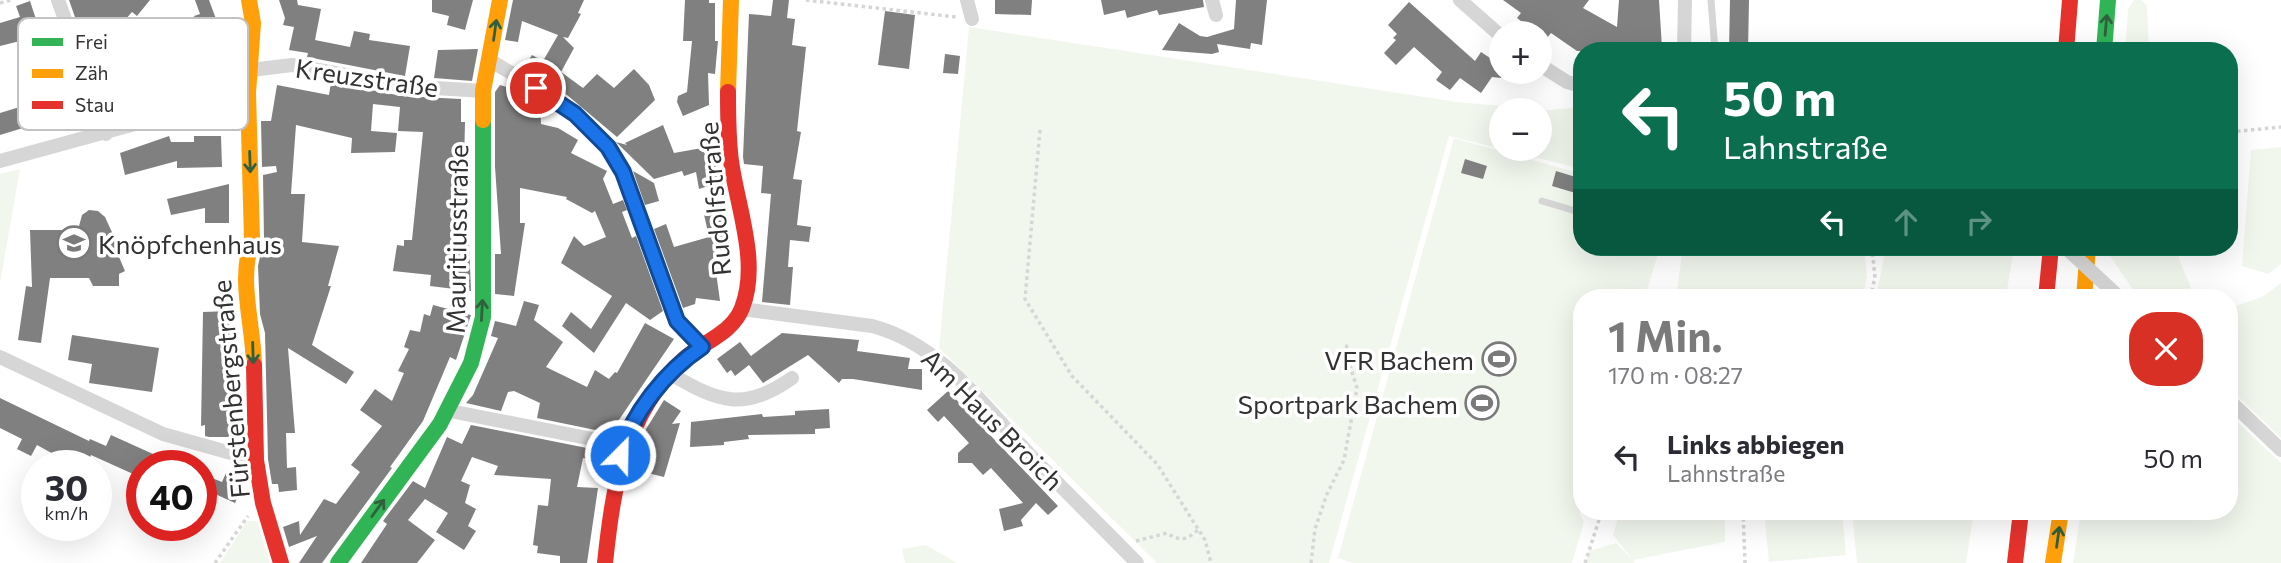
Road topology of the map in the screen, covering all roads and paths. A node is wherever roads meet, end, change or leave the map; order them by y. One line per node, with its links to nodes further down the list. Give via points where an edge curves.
1 (11, 0): 14 (path)
2 (58, 0): 16 (street)
3 (249, 0): 24 (main road, Fürstenbergstraße, via 254,23)
4 (500, 0): 23 (main road, Mauritiusstraße, one-way to 4)
5 (731, 0): 46 (main road, Rudolfstraße, via 729,145 747,271)
6 (806, 0): 17 (path)
7 (967, 0): 17 (street)
8 (1212, 0): 15 (street)
9 (1460, 0): 18 (street)
10 (1685, 0): 19 (street)
11 (1711, 0): 20 (lane)
12 (2070, 0): 21 (main road)
13 (2108, 0): 22 (main road, one-way to 13)
14 (0, 3)
15 (1216, 15)
16 (64, 18)
17 (972, 19)
18 (1489, 26)
19 (1684, 42)
20 (1714, 42)
21 (2067, 42)
22 (2105, 42)
23 (491, 61): 27 (main road, Mauritiusstraße); 48 (street, via 558,101 608,147 623,172 677,321)
24 (251, 70): 27 (street, Kreuzstraße, via 292,65 404,86); 28 (main road, Fürstenbergstraße)
25 (1552, 73): 26 (street)
26 (1573, 84)
27 (484, 91): 53 (main road, Mauritiusstraße, one-way to 27, via 478,347 483,317)
28 (248, 93): 56 (main road, Fürstenbergstraße, one-way to 56, via 251,239 245,286 253,333)
29 (2281, 127): 33 (path)
30 (105, 130): 34 (street)
31 (120, 130): 34 (street)
32 (1040, 130): 62 (path, via 1025,299 1072,376 1157,464)
33 (2238, 131)
34 (106, 134): 35 (street)
35 (0, 161)
36 (1542, 201): 37 (lane)
37 (1573, 210)
38 (1873, 256): 42 (path)
39 (2050, 256): 43 (main road)
40 (2075, 256): 45 (street, bridge)
41 (2087, 256): 44 (main road)
42 (1872, 289)
43 (2047, 289)
44 (2085, 289)
45 (2110, 289)
46 (742, 309): 48 (main road, via 726,331); 63 (street, Am Haus Broich, via 872,326 926,349)
47 (1347, 343): 70 (path, via 1357,388 1344,460 1315,529)
48 (702, 347): 50 (main road)
49 (0, 357): 56 (street, via 163,434)
50 (671, 374): 51 (street, via 726,401 762,397); 54 (main road, via 650,397)
51 (792, 378)
52 (2238, 409): 55 (street)
53 (450, 411): 54 (street); 66 (main road, Mauritiusstraße, one-way to 53)
54 (623, 445): 67 (main road)
55 (2281, 450)
56 (256, 460): 57 (main road, Fürstenbergstraße)
57 (263, 503): 64 (path, via 250,512); 65 (main road, Fürstenbergstraße)
58 (1600, 520): 71 (path)
59 (1743, 520): 72 (path)
60 (2020, 520): 73 (main road)
61 (2060, 520): 74 (main road, one-way to 61)
62 (1198, 530): 63 (path, via 1185,540 1167,533 1150,535); 69 (path)
63 (1122, 548): 68 (street, Am Haus Broich)
64 (215, 563)
65 (281, 563)
66 (338, 563)
67 (605, 563)
68 (1137, 563)
69 (1211, 563)
70 (1311, 563)
71 (1585, 563)
72 (1745, 563)
73 (2015, 563)
74 (2053, 563)

